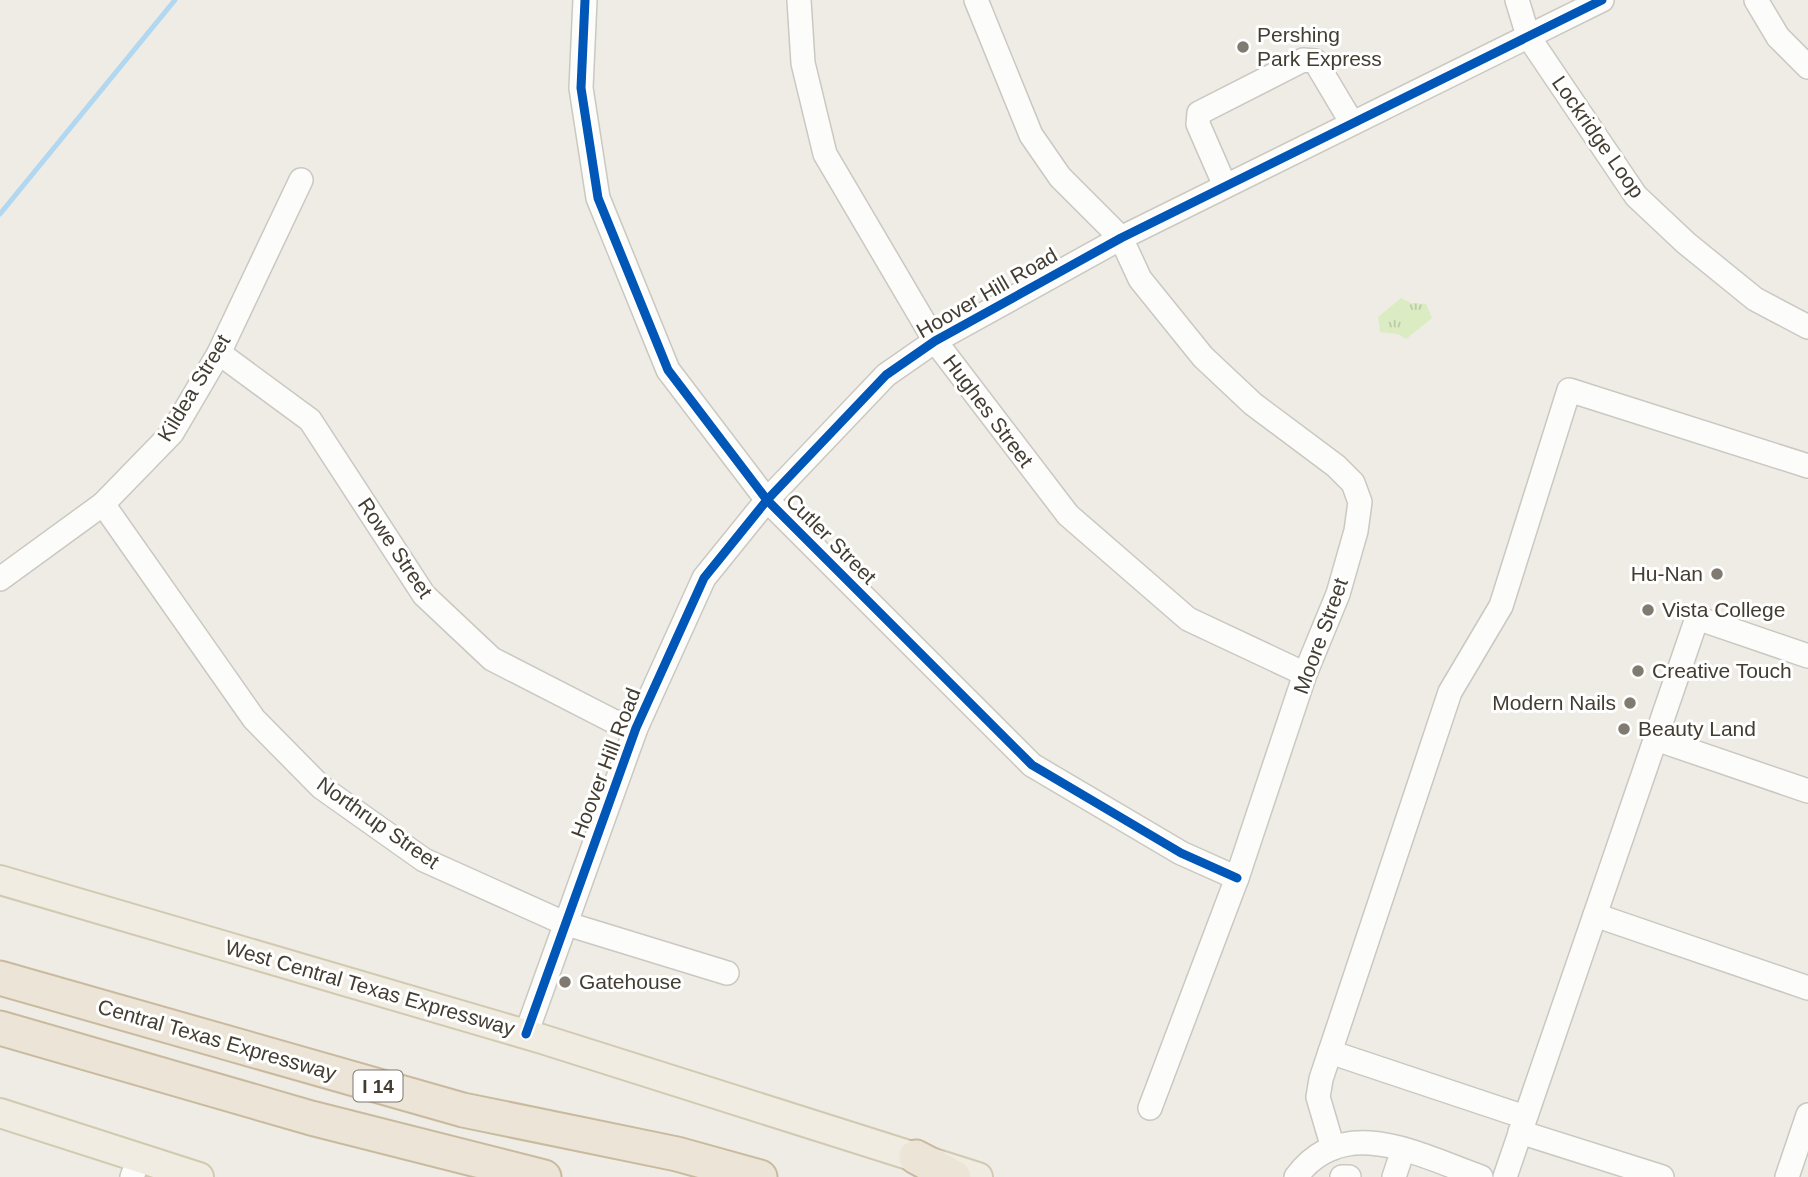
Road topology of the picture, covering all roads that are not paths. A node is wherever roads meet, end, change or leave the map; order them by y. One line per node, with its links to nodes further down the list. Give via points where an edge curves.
1 (585, 0): 17 (street, Cutler Street, via 581,88 598,198 668,370)
2 (799, 0): 14 (street, Hughes Street, via 803,63 825,154)
3 (976, 0): 12 (street, via 1031,135 1060,177)
4 (1517, 0): 7 (street, Lockridge Loop)
5 (1602, 0): 7 (street, Hoover Hill Road)
6 (1756, 0): 8 (street, via 1778,37)
7 (1528, 36): 9 (street, Hoover Hill Road); 13 (street, Lockridge Loop, via 1636,195 1755,299)
8 (1808, 67)
9 (1352, 123): 11 (street, Hoover Hill Road); 11 (street, via 1315,61 1303,60 1199,113 1198,124)
10 (301, 180): 15 (street, Kildea Street)
11 (1225, 186): 12 (street, Hoover Hill Road)
12 (1121, 237): 14 (street, Hoover Hill Road); 21 (street, Moore Street, via 1140,279 1203,357 1253,404 1353,483 1360,502 1356,531 1338,594)
13 (1808, 327)
14 (935, 341): 17 (street, Hoover Hill Road, via 886,375); 21 (street, Hughes Street, via 1068,516 1188,619)
15 (219, 354): 18 (street, Kildea Street, via 172,433); 22 (street, Rowe Street, via 310,420 424,595 492,659)
16 (1808, 466): 34 (street, via 1569,390 1502,606 1450,692)
17 (767, 500): 22 (street, Hoover Hill Road, via 704,578); 25 (street, Cutler Street, via 1032,765 1181,853)
18 (103, 504): 19 (street, Kildea Street); 28 (street, Northrup Street, via 254,719 321,787 424,860)
19 (0, 579)
20 (1808, 656): 23 (street, via 1698,618)
21 (1305, 674): 25 (street, Moore Street)
22 (636, 729): 28 (street, Hoover Hill Road)
23 (1656, 739): 24 (street); 27 (street)
24 (1808, 791)
25 (1237, 878): 35 (street, Moore Street)
26 (0, 880): 33 (main road, West Central Texas Expressway)
27 (1595, 915): 31 (street); 38 (street)
28 (564, 923): 29 (street, Northrup Street); 33 (street, Hoover Hill Road)
29 (727, 973)
30 (0, 978): 46 (highway, Central Texas Expressway / I 14, via 463,1110 677,1154)
31 (1808, 988)
32 (0, 1028): 45 (highway, I 14, via 273,1107)
33 (526, 1034): 41 (main road, West Central Texas Expressway)
34 (1329, 1052): 38 (street); 39 (street, via 1318,1097)
35 (1150, 1108)
36 (0, 1114): 43 (main road)
37 (1808, 1115): 42 (street)
38 (1523, 1125): 54 (street); 55 (street)
39 (1333, 1148): 40 (street, via 1347,1141); 49 (street, via 1319,1154)
40 (1403, 1150): 52 (street); 53 (street)
41 (916, 1157): 47 (highway); 48 (main road, West Central Texas Expressway)
42 (1801, 1157): 56 (street)
43 (136, 1168): 44 (main road)
44 (199, 1177)
45 (544, 1177)
46 (760, 1177)
47 (954, 1177)
48 (978, 1177)
49 (1296, 1177)
50 (1342, 1177): 51 (street)
51 (1349, 1177)
52 (1394, 1177)
53 (1481, 1177)
54 (1505, 1177)
55 (1662, 1177)
56 (1787, 1177)

